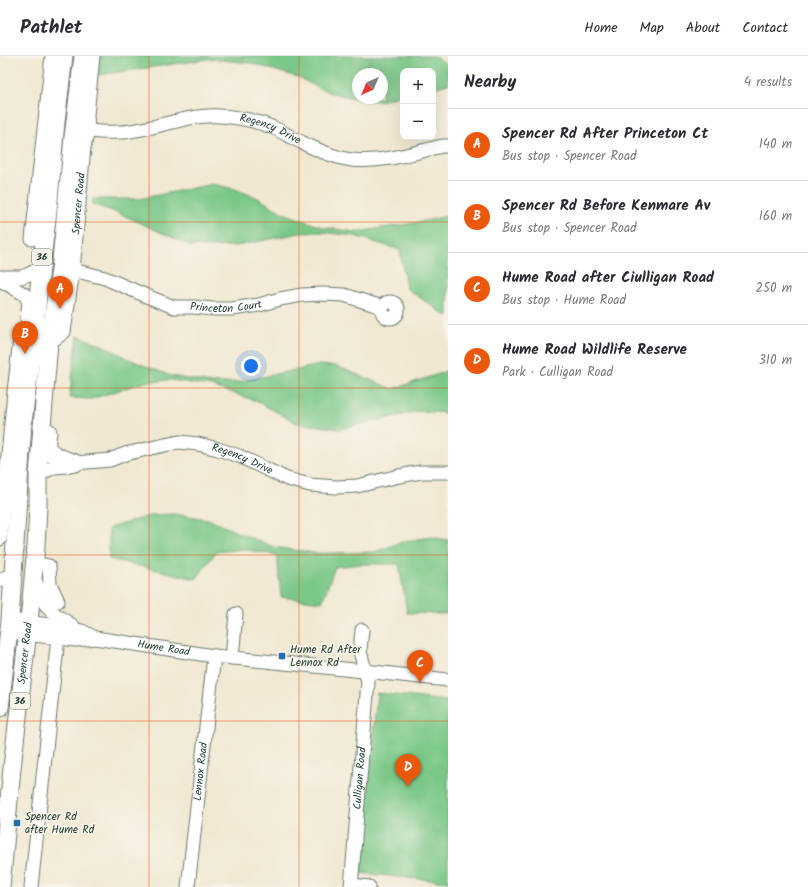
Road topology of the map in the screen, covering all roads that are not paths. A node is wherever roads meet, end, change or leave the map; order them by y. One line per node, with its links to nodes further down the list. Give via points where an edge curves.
1 (52, 56): 7 (street)
2 (64, 56): 8 (main road, Spencer Road / 36)
3 (83, 56): 11 (main road, Spencer Road / 36, via 73,137)
4 (94, 56): 5 (street, Spencer Road, via 87,115)
5 (88, 131): 6 (street, Regency Drive, via 118,132 198,116 218,116 254,121 274,128 301,143 352,160 378,160); 11 (street, Spencer Road)
6 (448, 146)
7 (36, 197): 8 (street); 9 (street)
8 (48, 212): 10 (main road, Spencer Road / 36)
9 (32, 239)
10 (41, 268): 12 (street, via 27,276); 16 (main road, Spencer Road / 36)
11 (66, 270): 14 (street, Princeton Court, via 105,278 174,307 232,309 259,305 280,298 323,294 344,295); 16 (main road, Spencer Road / 36); 17 (main road, via 50,289 38,390 34,393)
12 (0, 277)
13 (0, 280): 16 (street, via 24,294 29,301 26,327)
14 (382, 307)
15 (21, 330): 17 (street, Spencer Road)
16 (41, 343): 17 (main road, Spencer Road / 36); 18 (main road, Spencer Road / 36, via 47,362)
17 (21, 392): 22 (street, Spencer Road); 24 (main road, Spencer Road / 36, via 23,422)
18 (47, 457): 19 (main road); 21 (main road, Spencer Road / 36); 24 (main road, via 35,461 26,471 20,556)
19 (75, 463): 20 (street, Regency Drive, via 110,460 124,454 180,442 218,449 287,479 310,485 357,486 421,472); 21 (street, Regency Drive, via 54,467)
20 (448, 472)
21 (38, 475): 23 (main road, Spencer Road / 36)
22 (0, 539)
23 (34, 570): 25 (street, via 49,566 50,584); 28 (main road, Spencer Road / 36); 30 (street, Hume Road, via 46,605 56,615)
24 (6, 577): 27 (main road, Spencer Road / 36)
25 (58, 601)
26 (236, 614): 34 (street)
27 (9, 626): 28 (street, Hume Road); 37 (main road, Spencer Road / 36)
28 (28, 628): 30 (street, Hume Road, via 57,626); 31 (street, Hume Road); 38 (main road, Spencer Road / 36)
29 (362, 630): 35 (street, via 360,651)
30 (82, 631): 32 (street, Hume Road)
31 (58, 638): 32 (street, Hume Road); 42 (street)
32 (95, 638): 33 (street, Hume Road)
33 (214, 656): 34 (street, Hume Road); 43 (street, Lennox Road)
34 (232, 658): 35 (street, Hume Road)
35 (364, 671): 36 (street, Hume Road); 40 (street, Culligan Road, via 368,682)
36 (448, 680)
37 (0, 708)
38 (12, 768): 39 (main road, via 4,785); 41 (main road, Spencer Road / 36)
39 (0, 822)
40 (351, 886): 44 (street)
41 (1, 887)
42 (31, 887)
43 (188, 887)
44 (369, 887)

